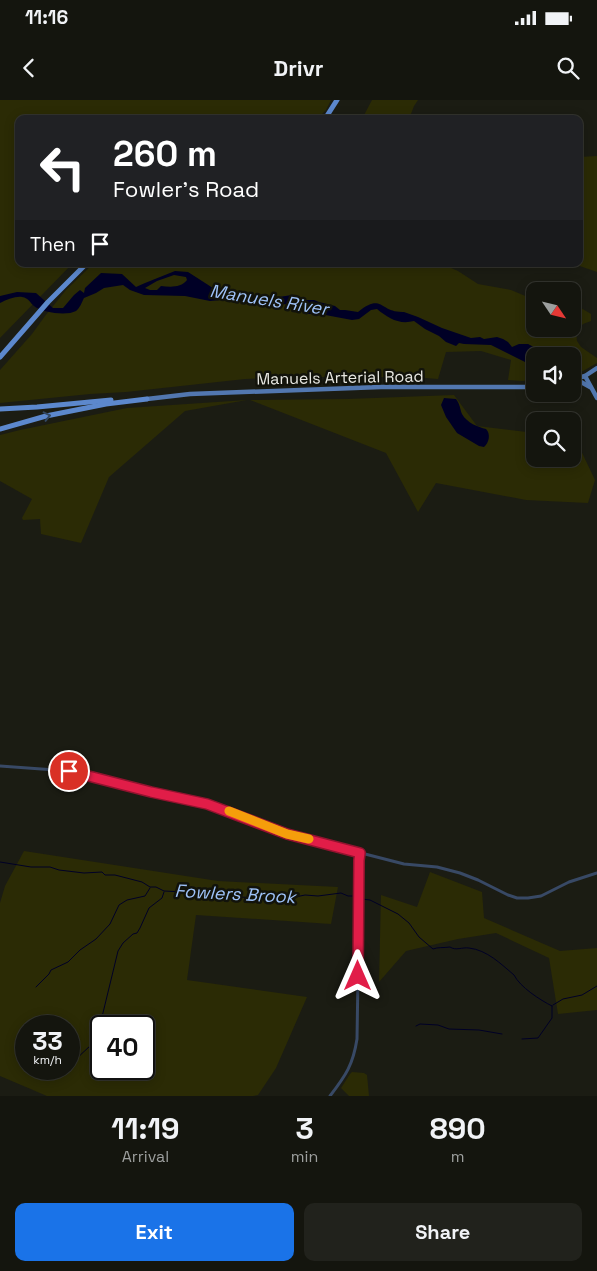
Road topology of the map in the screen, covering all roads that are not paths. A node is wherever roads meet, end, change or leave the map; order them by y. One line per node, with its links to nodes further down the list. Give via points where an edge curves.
1 (337, 100): 2 (highway)
2 (328, 115)
3 (83, 267): 4 (highway)
4 (0, 357)
5 (597, 368): 6 (main road)
6 (585, 376): 7 (main road); 10 (main road)
7 (581, 378)
8 (581, 382): 10 (main road)
9 (526, 387): 12 (main road, Manuels Arterial Road, via 352,388 190,394)
10 (590, 387): 11 (main road)
11 (597, 398)
12 (147, 399): 13 (highway); 14 (highway, one-way to 12, via 97,405)
13 (0, 409)
14 (0, 429)
15 (0, 766): 16 (street, via 69,771 207,804 287,834)
16 (360, 853): 17 (street, via 404,864 437,866 520,898 539,896 572,880); 18 (street, via 357,1039 347,1073)
17 (597, 873)
18 (330, 1096)

